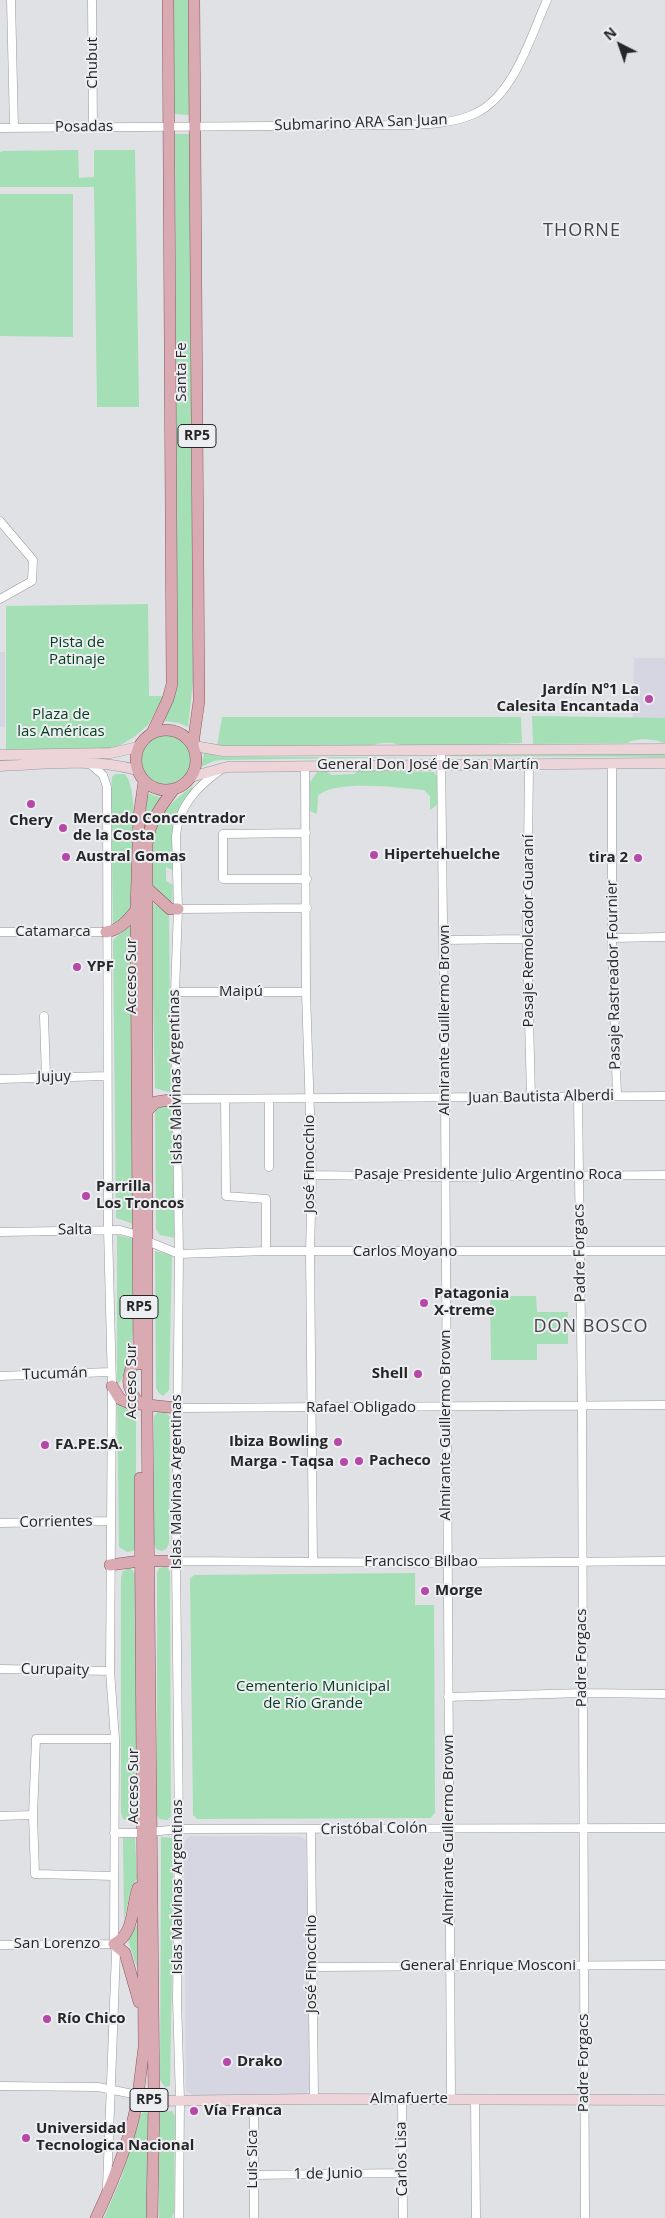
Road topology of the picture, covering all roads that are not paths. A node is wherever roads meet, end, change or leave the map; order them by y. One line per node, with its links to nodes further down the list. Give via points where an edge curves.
1 (12, 0): 10 (street)
2 (92, 0): 8 (street, Chubut)
3 (168, 0): 6 (main road, Santa Fe / RP5)
4 (194, 0): 7 (main road, Santa Fe / RP5)
5 (547, 0): 7 (street, Submarino ARA San Juan, via 507,87 475,114 426,124)
6 (168, 126): 7 (street, Submarino ARA San Juan); 8 (street, Posadas); 13 (main road, Santa Fe / RP5, via 172,684)
7 (196, 126): 14 (main road, Santa Fe / RP5, via 198,701)
8 (93, 127): 10 (street, Posadas)
9 (0, 128): 10 (street, Posadas)
10 (14, 128)
11 (0, 521): 12 (street, via 33,560 32,581)
12 (0, 600)
13 (152, 733): 14 (main road, via 160,730 179,732); 15 (main road, RP5)
14 (193, 745): 17 (main road, General Don José de San Martín, via 223,751); 28 (main road, RP5, via 197,761)
15 (138, 747): 18 (main road, via 111,753); 27 (main road)
16 (665, 749): 17 (main road, General Don José de San Martín)
17 (441, 752): 25 (street, Almirante Guillermo Brown)
18 (0, 755)
19 (88, 763): 23 (main road); 27 (main road, via 120,765); 38 (street, via 99,769 106,781)
20 (665, 763): 21 (main road, General Don José de San Martín)
21 (612, 764): 22 (main road, General Don José de San Martín); 40 (street, Pasaje Rastreador Fournier)
22 (529, 765): 25 (main road, General Don José de San Martín); 41 (street, Pasaje Remolcador Guaraní)
23 (0, 766)
24 (305, 766): 25 (main road, General Don José de San Martín); 26 (main road, General Don José de San Martín); 31 (street, José Finocchio)
25 (441, 766): 42 (street, Almirante Guillermo Brown)
26 (227, 767): 28 (main road, General Don José de San Martín); 35 (street, Islas Malvinas Argentinas, via 196,790 177,825)
27 (137, 770): 29 (main road)
28 (191, 777): 30 (main road, RP5)
29 (144, 781): 30 (main road, via 158,789); 36 (main road, Acceso Sur / RP5, via 139,816)
30 (174, 789): 33 (main road, Acceso Sur / RP5, via 148,832)
31 (306, 833): 32 (street, José Finocchio); 32 (street, via 223,834 223,879)
32 (306, 879): 34 (street, José Finocchio)
33 (147, 888): 35 (main road, via 170,909); 58 (main road, Acceso Sur / RP5)
34 (307, 908): 35 (street); 44 (street, José Finocchio)
35 (178, 909): 43 (street, Islas Malvinas Argentinas)
36 (136, 910): 38 (main road, via 123,924); 66 (main road, Acceso Sur / RP5)
37 (0, 932): 38 (street, Catamarca)
38 (106, 932): 46 (street)
39 (665, 937): 40 (street)
40 (612, 938): 49 (street, Pasaje Rastreador Fournier)
41 (526, 939): 42 (street); 51 (street, Pasaje Remolcador Guaraní)
42 (444, 940): 52 (street, Almirante Guillermo Brown)
43 (175, 992): 44 (street, Maipú); 54 (street, Islas Malvinas Argentinas)
44 (306, 992): 57 (street, José Finocchio)
45 (44, 1016): 47 (street)
46 (107, 1076): 47 (street, Jujuy); 64 (street)
47 (46, 1077): 48 (street, Jujuy)
48 (0, 1079)
49 (617, 1096): 50 (street, Juan Bautista Alberdi); 53 (street, Juan Bautista Alberdi)
50 (665, 1096)
51 (531, 1097): 52 (street, Juan Bautista Alberdi); 53 (street, Juan Bautista Alberdi)
52 (445, 1098): 57 (street, Juan Bautista Alberdi); 63 (street, Almirante Guillermo Brown)
53 (578, 1098): 62 (street, Padre Forgacs)
54 (176, 1100): 55 (street, Juan Bautista Alberdi); 58 (main road, via 156,1102); 72 (street, Islas Malvinas Argentinas)
55 (225, 1100): 56 (street, Juan Bautista Alberdi); 67 (street, via 226,1196 266,1199)
56 (269, 1100): 57 (street, Juan Bautista Alberdi); 59 (street)
57 (310, 1100): 60 (street, José Finocchio)
58 (147, 1112): 66 (main road, Acceso Sur / RP5)
59 (269, 1167)
60 (312, 1175): 63 (street, Pasaje Presidente Julio Argentino Roca); 68 (street, José Finocchio)
61 (665, 1175): 62 (street, Pasaje Presidente Julio Argentino Roca)
62 (580, 1176): 63 (street, Pasaje Presidente Julio Argentino Roca); 71 (street, Padre Forgacs)
63 (445, 1177): 70 (street, Almirante Guillermo Brown)
64 (108, 1229): 65 (street, Salta); 66 (street, Salta); 73 (street)
65 (0, 1232)
66 (142, 1238): 72 (street, Carlos Moyano); 77 (main road, Acceso Sur / RP5); 77 (main road, Acceso Sur / RP5, via 139,1346)
67 (266, 1251): 68 (street, Carlos Moyano); 72 (street, Carlos Moyano)
68 (310, 1251): 70 (street, Carlos Moyano); 81 (street, José Finocchio)
69 (665, 1251): 71 (street, Carlos Moyano)
70 (445, 1252): 71 (street, Carlos Moyano); 79 (street, Almirante Guillermo Brown)
71 (580, 1252): 76 (street, Padre Forgacs)
72 (179, 1254): 80 (street, Islas Malvinas Argentinas)
73 (110, 1372): 74 (street, Tucumán); 75 (street)
74 (0, 1376)
75 (112, 1386): 77 (main road, via 120,1399); 82 (street)
76 (582, 1404): 78 (street, Rafael Obligado); 79 (street, Rafael Obligado); 88 (street, Padre Forgacs)
77 (143, 1405): 80 (main road); 84 (main road, Acceso Sur / RP5)
78 (665, 1405)
79 (446, 1407): 81 (street, Rafael Obligado); 89 (street, Almirante Guillermo Brown)
80 (178, 1408): 81 (street, Rafael Obligado); 85 (street, Islas Malvinas Argentinas)
81 (313, 1408): 86 (street, José Finocchio)
82 (111, 1520): 83 (street, Corrientes); 90 (street)
83 (0, 1523)
84 (144, 1560): 85 (main road); 90 (main road); 105 (main road, Acceso Sur / RP5)
85 (176, 1561): 86 (street, Francisco Bilbao); 102 (street, Islas Malvinas Argentinas)
86 (313, 1561): 89 (street, Francisco Bilbao)
87 (665, 1561): 88 (street, Francisco Bilbao)
88 (582, 1562): 89 (street, Francisco Bilbao); 93 (street, Padre Forgacs)
89 (448, 1563): 95 (street, Almirante Guillermo Brown)
90 (110, 1565): 92 (street)
91 (0, 1669): 92 (street, Curupaity)
92 (110, 1671): 96 (street)
93 (583, 1693): 94 (street); 95 (street); 99 (street, Padre Forgacs)
94 (665, 1694)
95 (448, 1697): 100 (street, Almirante Guillermo Brown)
96 (114, 1739): 97 (street, via 36,1738); 104 (street)
97 (33, 1815): 98 (street); 106 (street, via 35,1874)
98 (0, 1816)
99 (583, 1827): 100 (street, Cristóbal Colón); 101 (street, Cristóbal Colón); 111 (street, Padre Forgacs)
100 (449, 1828): 103 (street, Cristóbal Colón); 113 (street, Almirante Guillermo Brown)
101 (665, 1828)
102 (179, 1830): 103 (street, Cristóbal Colón); 105 (street, Cristóbal Colón); 121 (street, Islas Malvinas Argentinas, via 177,2000)
103 (311, 1830): 112 (street, José Finocchio)
104 (114, 1833): 105 (street, Cristóbal Colón); 106 (street)
105 (145, 1833): 107 (main road, Acceso Sur / RP5); 126 (main road, Acceso Sur / RP5)
106 (114, 1876): 108 (street)
107 (142, 1880): 108 (main road, via 129,1928); 114 (main road, Acceso Sur / RP5)
108 (114, 1944): 109 (street, San Lorenzo); 114 (main road, via 125,1953); 116 (street)
109 (0, 1945)
110 (665, 1965): 111 (street, General Enrique Mosconi)
111 (584, 1966): 113 (street, General Enrique Mosconi); 124 (street, Padre Forgacs)
112 (312, 1967): 113 (street, General Enrique Mosconi); 118 (street, José Finocchio)
113 (450, 1967): 119 (street, Almirante Guillermo Brown)
114 (143, 2011): 117 (main road, Acceso Sur / RP5, via 144,2047)
115 (0, 2086): 116 (street)
116 (111, 2089): 117 (street); 129 (street)
117 (138, 2095): 126 (main road, RP5); 129 (main road, RP5)
118 (314, 2099): 122 (main road, Almafuerte); 123 (main road, Almafuerte)
119 (451, 2099): 120 (main road, Almafuerte); 123 (main road, Almafuerte)
120 (475, 2099): 124 (main road, Almafuerte); 135 (street)
121 (180, 2100): 122 (main road, Almafuerte); 126 (main road, Almafuerte); 132 (street, Islas Malvinas Argentinas)
122 (254, 2100): 128 (street, Luis Sica)
123 (402, 2100): 127 (street, Carlos Lisa)
124 (585, 2100): 125 (main road, Almafuerte); 136 (street, Padre Forgacs)
125 (665, 2100)
126 (154, 2102): 131 (main road, RP5)
127 (402, 2173): 128 (street, 1 de Junio); 134 (street, Carlos Lisa)
128 (253, 2175): 133 (street, Luis Sica)
129 (105, 2198): 130 (main road, RP5)
130 (96, 2218)
131 (152, 2218)
132 (179, 2218)
133 (254, 2218)
134 (403, 2218)
135 (476, 2218)
136 (585, 2218)

